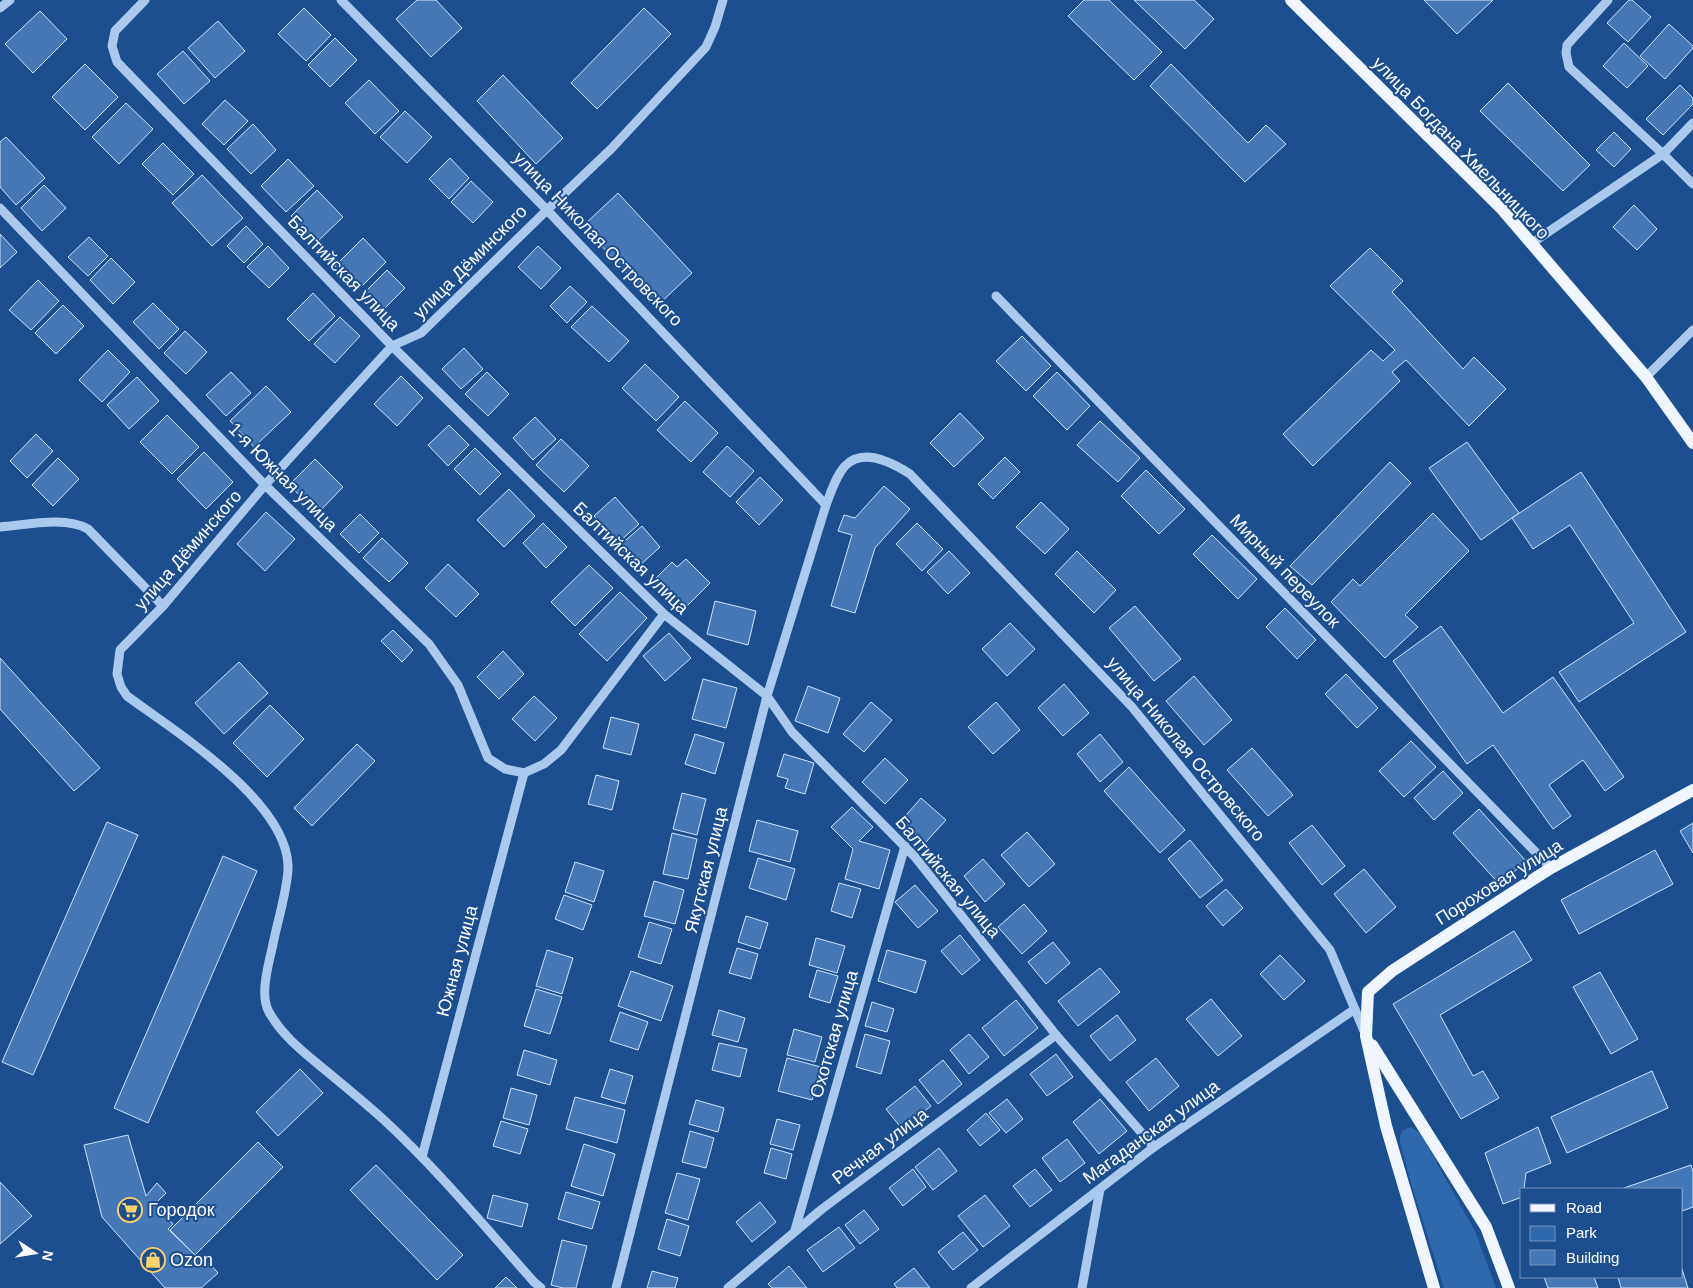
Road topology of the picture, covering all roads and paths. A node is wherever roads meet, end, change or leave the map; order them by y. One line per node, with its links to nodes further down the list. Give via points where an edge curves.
1 (10, 0): 7 (street)
2 (145, 0): 16 (street, Балтийская улица, via 115,31 112,46 117,62)
3 (341, 0): 12 (street, улица Николая Островского)
4 (723, 0): 12 (street, улица Дёминского, via 706,46 612,149)
5 (1291, 0): 13 (main road, улица Богдана Хмельницкого, via 1502,209)
6 (1608, 0): 9 (street, via 1567,45 1569,67)
7 (0, 8)
8 (1693, 123): 9 (street)
9 (1663, 154): 10 (street); 13 (street)
10 (1693, 184)
11 (0, 208): 20 (street, 1-я Южная улица)
12 (547, 210): 16 (street, улица Дёминского, via 422,333); 21 (street, улица Николая Островского)
13 (1532, 244): 17 (main road, улица Богдана Хмельницкого)
14 (996, 296): 29 (street, Мирный переулок)
15 (1693, 330): 17 (street)
16 (392, 346): 20 (street, улица Дёминского); 24 (street, Балтийская улица)
17 (1646, 377): 18 (main road, улица Богдана Хмельницкого)
18 (1693, 443)
19 (845, 466): 21 (street, Якутская улица); 30 (street, улица Николая Островского, via 860,458 877,458 910,474 1132,707 1330,950)
20 (265, 485): 23 (street, улица Дёминского); 26 (street, 1-я Южная улица, via 429,644 458,685 488,758 505,769)
21 (826, 505): 25 (street, Якутская улица)
22 (0, 527): 23 (street, via 56,522 81,525)
23 (163, 606): 34 (street, улица Дёминского, via 120,650 117,674 127,696 242,784 272,821 286,849 288,866 266,974 267,1010 294,1044 384,1120)
24 (664, 614): 25 (street, Балтийская улица); 26 (street, via 561,750 544,764)
25 (767, 696): 28 (street, Балтийская улица, via 792,732); 38 (street, Якутская улица)
26 (524, 773): 34 (street, Южная улица)
27 (1693, 790): 29 (main road, Пороховая улица)
28 (904, 846): 31 (street, Балтийская улица); 36 (street, Охотская улица)
29 (1551, 868): 32 (main road, Пороховая улица, via 1392,971 1368,992)
30 (1355, 1009): 32 (street, улица Николая Островского); 33 (street, Магаданская улица)
31 (1056, 1035): 33 (street, Балтийская улица); 36 (street, Речная улица)
32 (1366, 1036): 42 (main road, улица Николая Островского, via 1386,1126); 43 (main road, улица Николая Островского, via 1486,1227)
33 (1154, 1147): 35 (street, Магаданская улица)
34 (422, 1157): 37 (street)
35 (1100, 1189): 40 (street, Магаданская улица); 41 (street)
36 (795, 1231): 39 (street, Речная улица)
37 (541, 1288)
38 (616, 1288)
39 (728, 1288)
40 (971, 1288)
41 (1082, 1288)
42 (1434, 1288)
43 (1509, 1288)

